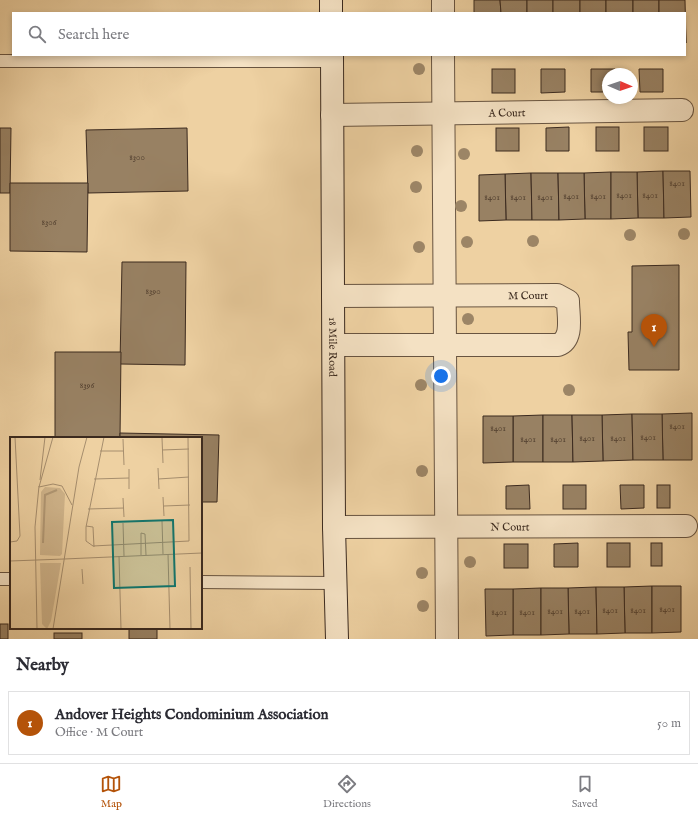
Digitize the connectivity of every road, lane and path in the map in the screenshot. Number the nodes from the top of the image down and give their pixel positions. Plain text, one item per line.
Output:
1 (331, 0) edge
2 (443, 0) edge
3 (331, 12) edge
4 (443, 12) edge
5 (443, 56) edge
6 (332, 58) edge
7 (0, 60) edge
8 (682, 110) dead end
9 (444, 113) junction
10 (332, 114) junction
11 (333, 296) junction
12 (445, 296) junction
13 (334, 345) junction
14 (445, 345) junction
15 (446, 526) junction
16 (686, 526) dead end
17 (334, 527) junction
18 (202, 582) edge
19 (336, 583) junction
20 (337, 639) edge
21 (447, 639) edge

1 - 3 street
2 - 4 street
5 - 9 street
6 - 7 lane
6 - 10 street, 18 Mile Road
8 - 9 street, A Court
9 - 10 street, A Court
9 - 12 street
10 - 11 street, 18 Mile Road
11 - 12 street, M Court
11 - 13 street, 18 Mile Road
12 - 14 street
12 - 14 street, M Court
13 - 14 street, M Court
13 - 17 street, 18 Mile Road
14 - 15 street
15 - 16 street, N Court
15 - 17 street, N Court
15 - 21 street
17 - 19 street, 18 Mile Road
18 - 19 lane
19 - 20 street, 18 Mile Road

